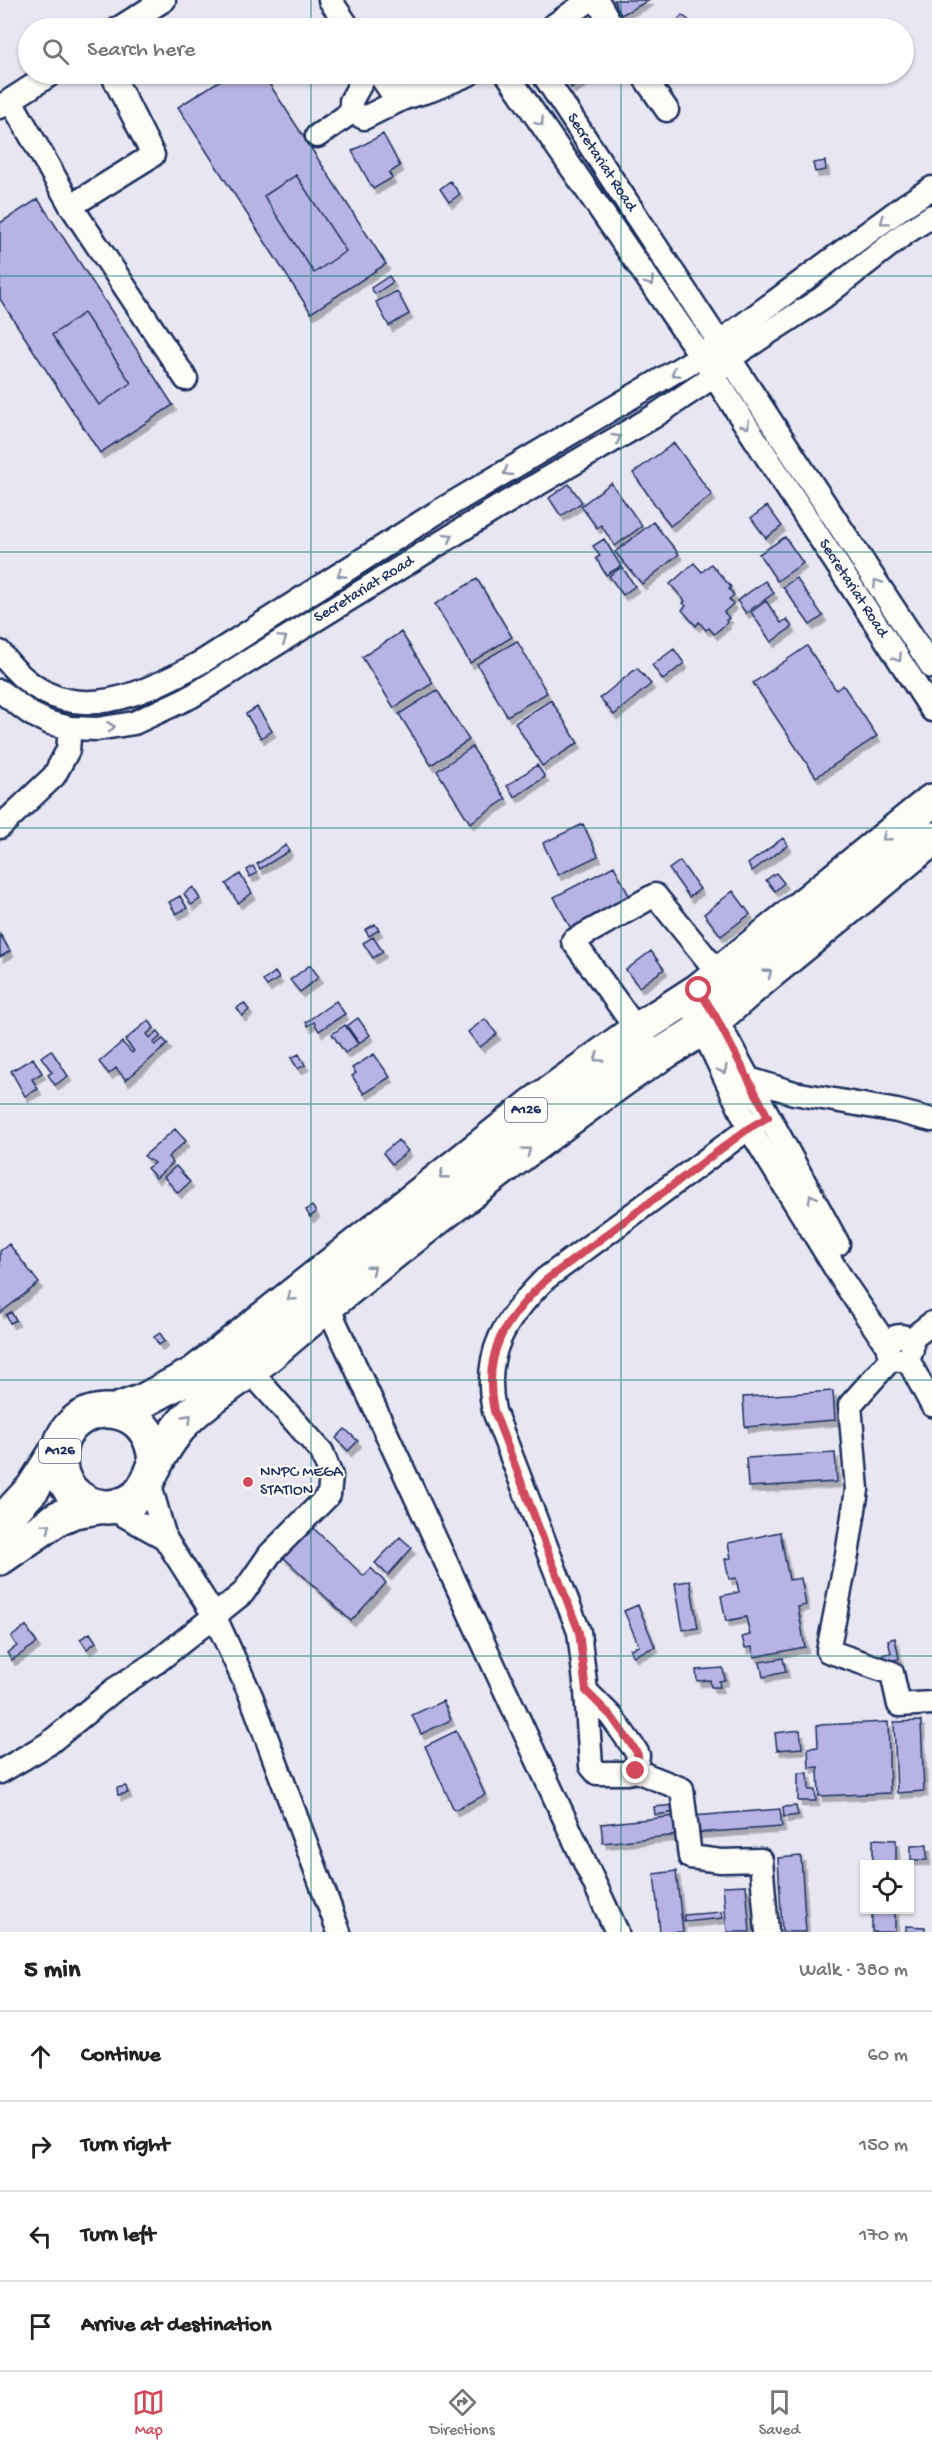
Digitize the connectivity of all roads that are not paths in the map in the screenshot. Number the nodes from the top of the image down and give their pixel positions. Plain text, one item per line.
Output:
1 (164, 0) edge
2 (330, 0) edge
3 (590, 0) edge
4 (597, 0) edge
5 (134, 18) edge
6 (343, 18) edge
7 (564, 18) edge
8 (607, 18) edge
9 (36, 84) edge
10 (117, 84) edge
11 (360, 84) edge
12 (386, 84) edge
13 (445, 84) edge
14 (515, 84) edge
15 (549, 84) edge
16 (649, 84) edge
17 (404, 98) junction
18 (5, 104) edge
19 (667, 110) dead end
20 (352, 112) junction
21 (317, 136) dead end
22 (932, 188) edge
23 (71, 206) junction
24 (932, 216) edge
25 (717, 353) junction
26 (714, 375) junction
27 (186, 379) dead end
28 (0, 652) edge
29 (932, 667) edge
30 (0, 691) edge
31 (932, 710) edge
32 (70, 728) junction
33 (931, 798) edge
34 (0, 827) edge
35 (932, 839) edge
36 (710, 1001) junction
37 (637, 1030) junction
38 (657, 1058) junction
39 (749, 1079) junction
40 (932, 1120) edge
41 (758, 1122) junction
42 (327, 1305) junction
43 (932, 1323) edge
44 (899, 1348) junction
45 (250, 1371) junction
46 (932, 1405) edge
47 (115, 1411) junction
48 (61, 1444) junction
49 (152, 1474) junction
50 (104, 1507) junction
51 (0, 1524) edge
52 (165, 1538) junction
53 (0, 1558) edge
54 (214, 1615) junction
55 (586, 1691) junction
56 (932, 1703) edge
57 (636, 1771) junction
58 (0, 1772) edge
59 (339, 1932) edge
60 (617, 1932) edge
61 (767, 1932) edge

1 - 5 street
2 - 6 street
3 - 7 street
4 - 8 street
9 - 18 street
10 - 23 street
11 - 20 street
12 - 17 street
13 - 17 street
14 -> 25 street, Secretariat Road
15 - 25 street, Secretariat Road
16 - 19 street
17 - 20 street
18 - 23 street
20 - 21 street
22 -> 25 street, Secretariat Road
23 - 27 street
24 - 25 street, Secretariat Road
25 - 26 street, Secretariat Road
25 -> 28 street, Secretariat Road
29 -> 25 street, Secretariat Road
26 -> 31 street, Secretariat Road
32 -> 26 street, Secretariat Road
30 - 32 street, Secretariat Road
32 - 34 street
33 -> 36 highway, A126
36 -> 35 highway, A126
36 - 37 highway, A126
36 - 37 street
36 - 38 highway, A126
36 - 39 street
36 -> 41 street
37 - 38 street
37 -> 47 highway, A126
42 -> 38 highway, A126
39 - 40 street
39 - 41 street
41 - 44 street
41 - 55 street
42 - 45 highway, A126
42 - 60 street
43 - 44 street
44 - 46 street
44 - 56 street
49 -> 45 highway, A126
45 - 54 street
47 - 48 highway, A126
47 - 49 highway
48 - 50 highway, A126
48 - 51 highway, A126
49 - 50 highway, A126
49 - 52 street
50 - 52 street
53 -> 50 highway, A126
52 - 54 street
54 - 58 street
54 - 59 street
55 - 57 street
55 - 57 street
57 - 61 street

